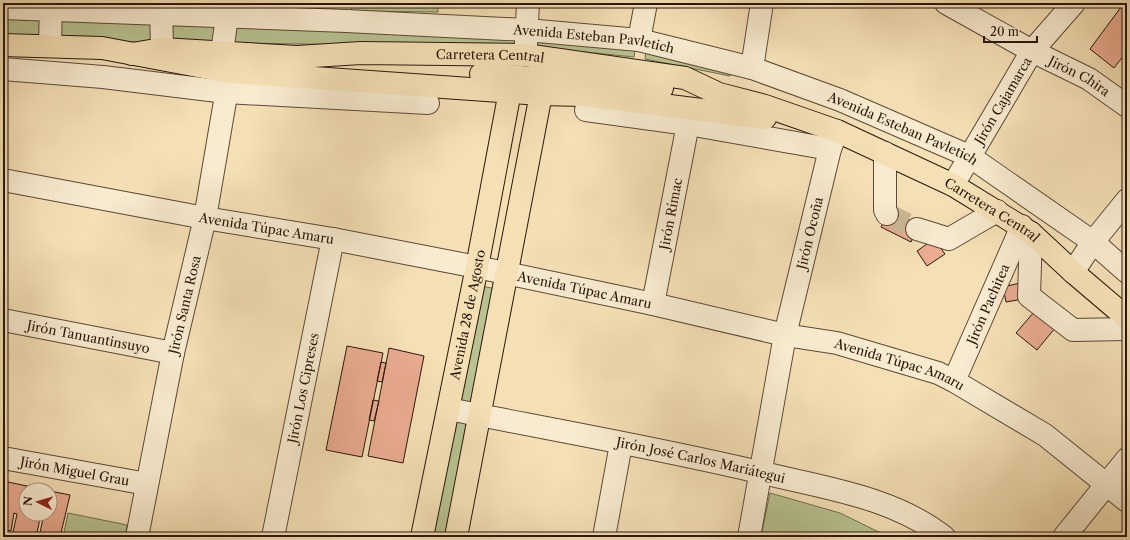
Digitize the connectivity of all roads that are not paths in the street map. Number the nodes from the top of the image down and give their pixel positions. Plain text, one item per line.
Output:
1 (528, 3) edge
2 (646, 3) edge
3 (762, 3) edge
4 (946, 3) edge
5 (1074, 3) edge
6 (51, 6) edge
7 (3, 8) edge
8 (161, 8) edge
9 (228, 10) edge
10 (348, 12) edge
11 (527, 30) junction
12 (639, 40) junction
13 (3, 45) edge
14 (50, 45) junction
15 (162, 49) junction
16 (1032, 51) junction
17 (222, 52) junction
18 (132, 54) junction
19 (752, 68) junction
20 (3, 69) edge
21 (519, 74) junction
22 (228, 82) junction
23 (541, 94) junction
24 (428, 103) dead end
25 (1127, 106) edge
26 (586, 110) dead end
27 (688, 124) junction
28 (834, 140) junction
29 (885, 153) junction
30 (969, 156) junction
31 (3, 180) edge
32 (953, 185) junction
33 (1127, 200) edge
34 (996, 211) junction
35 (887, 214) dead end
36 (205, 218) junction
37 (917, 229) tunnel mouth
38 (1026, 230) junction
39 (333, 238) junction
40 (1093, 242) junction
41 (477, 267) junction
42 (1073, 272) junction
43 (1127, 272) edge
44 (508, 273) junction
45 (653, 304) junction
46 (1127, 318) edge
47 (3, 320) edge
48 (1127, 329) edge
49 (785, 335) junction
50 (173, 353) junction
51 (954, 381) junction
52 (449, 409) junction
53 (480, 416) junction
54 (621, 444) junction
55 (3, 458) edge
56 (1127, 459) edge
57 (762, 473) junction
58 (147, 484) junction
59 (1105, 484) junction
60 (1127, 501) edge
61 (137, 537) edge
62 (273, 537) edge
63 (422, 537) edge
64 (456, 537) edge
65 (604, 537) edge
66 (749, 537) edge
67 (944, 537) edge
68 (1064, 537) edge

1 - 11 street
2 - 12 street
3 - 19 street
4 - 16 street, Jirón Chira
5 - 16 street, Jirón Cajamarca
6 - 7 street, Avenida Esteban Pavletich
6 - 8 street, Avenida Esteban Pavletich
6 - 14 street
8 - 9 street, Avenida Esteban Pavletich
8 - 15 street
9 - 10 street, Avenida Esteban Pavletich
9 - 17 street
10 - 11 street, Avenida Esteban Pavletich
11 - 12 street, Avenida Esteban Pavletich
11 - 21 street
12 - 19 street, Avenida Esteban Pavletich
13 - 14 main road, Carretera Central
14 - 18 main road, Carretera Central
15 - 17 main road, Carretera Central
15 - 18 main road, Carretera Central
16 - 25 street, Jirón Chira
16 - 30 street, Jirón Cajamarca
17 - 21 main road, Carretera Central
18 - 22 main road, Carretera Central
19 - 30 street, Avenida Esteban Pavletich
20 - 22 street
21 - 22 main road, Carretera Central
21 - 23 main road, Carretera Central
21 - 28 main road, Carretera Central
21 - 41 main road, Avenida 28 de Agosto
22 - 24 street
22 - 36 street, Jirón Santa Rosa
23 - 28 main road, Carretera Central
23 - 44 main road
26 - 27 street
27 - 28 street
27 - 45 street, Jirón Rímac
28 - 29 main road, Carretera Central
28 - 49 street, Jirón Ocoña
29 - 32 main road, Carretera Central
29 - 35 street
30 - 32 street, Jirón Cajamarca
30 - 40 street, Avenida Esteban Pavletich
31 - 36 street, Avenida Túpac Amaru
32 - 34 main road, Carretera Central
33 - 40 street
34 - 37 street
34 - 38 main road, Carretera Central
36 - 39 street, Avenida Túpac Amaru
36 - 50 street, Jirón Santa Rosa
38 - 42 main road, Carretera Central
38 - 48 street
38 - 51 street, Jirón Pachitea
39 - 41 street, Avenida Túpac Amaru
39 - 62 street, Jirón Los Cipreses
40 - 42 street
40 - 43 street, Avenida Esteban Pavletich
41 - 44 street, Avenida Túpac Amaru
41 - 52 main road, Avenida 28 de Agosto
42 - 46 main road, Carretera Central
44 - 45 street, Avenida Túpac Amaru
44 - 53 main road
45 - 49 street, Avenida Túpac Amaru
47 - 50 street, Jirón Tanuantinsuyo
49 - 51 street, Avenida Túpac Amaru
49 - 57 street, Jirón Ocoña
50 - 58 street, Jirón Santa Rosa
51 - 59 street, Avenida Túpac Amaru
52 - 53 street, Jirón José Carlos Mariátegui
52 - 63 main road, Avenida 28 de Agosto
53 - 54 street, Jirón José Carlos Mariátegui
53 - 64 main road
54 - 57 street, Jirón José Carlos Mariátegui
54 - 65 street
55 - 58 street, Jirón Miguel Grau
56 - 59 street
57 - 66 street, Jirón Ocoña
57 - 67 street, Jirón José Carlos Mariátegui
58 - 61 street, Jirón Santa Rosa
59 - 60 street, Avenida Túpac Amaru
59 - 68 street

